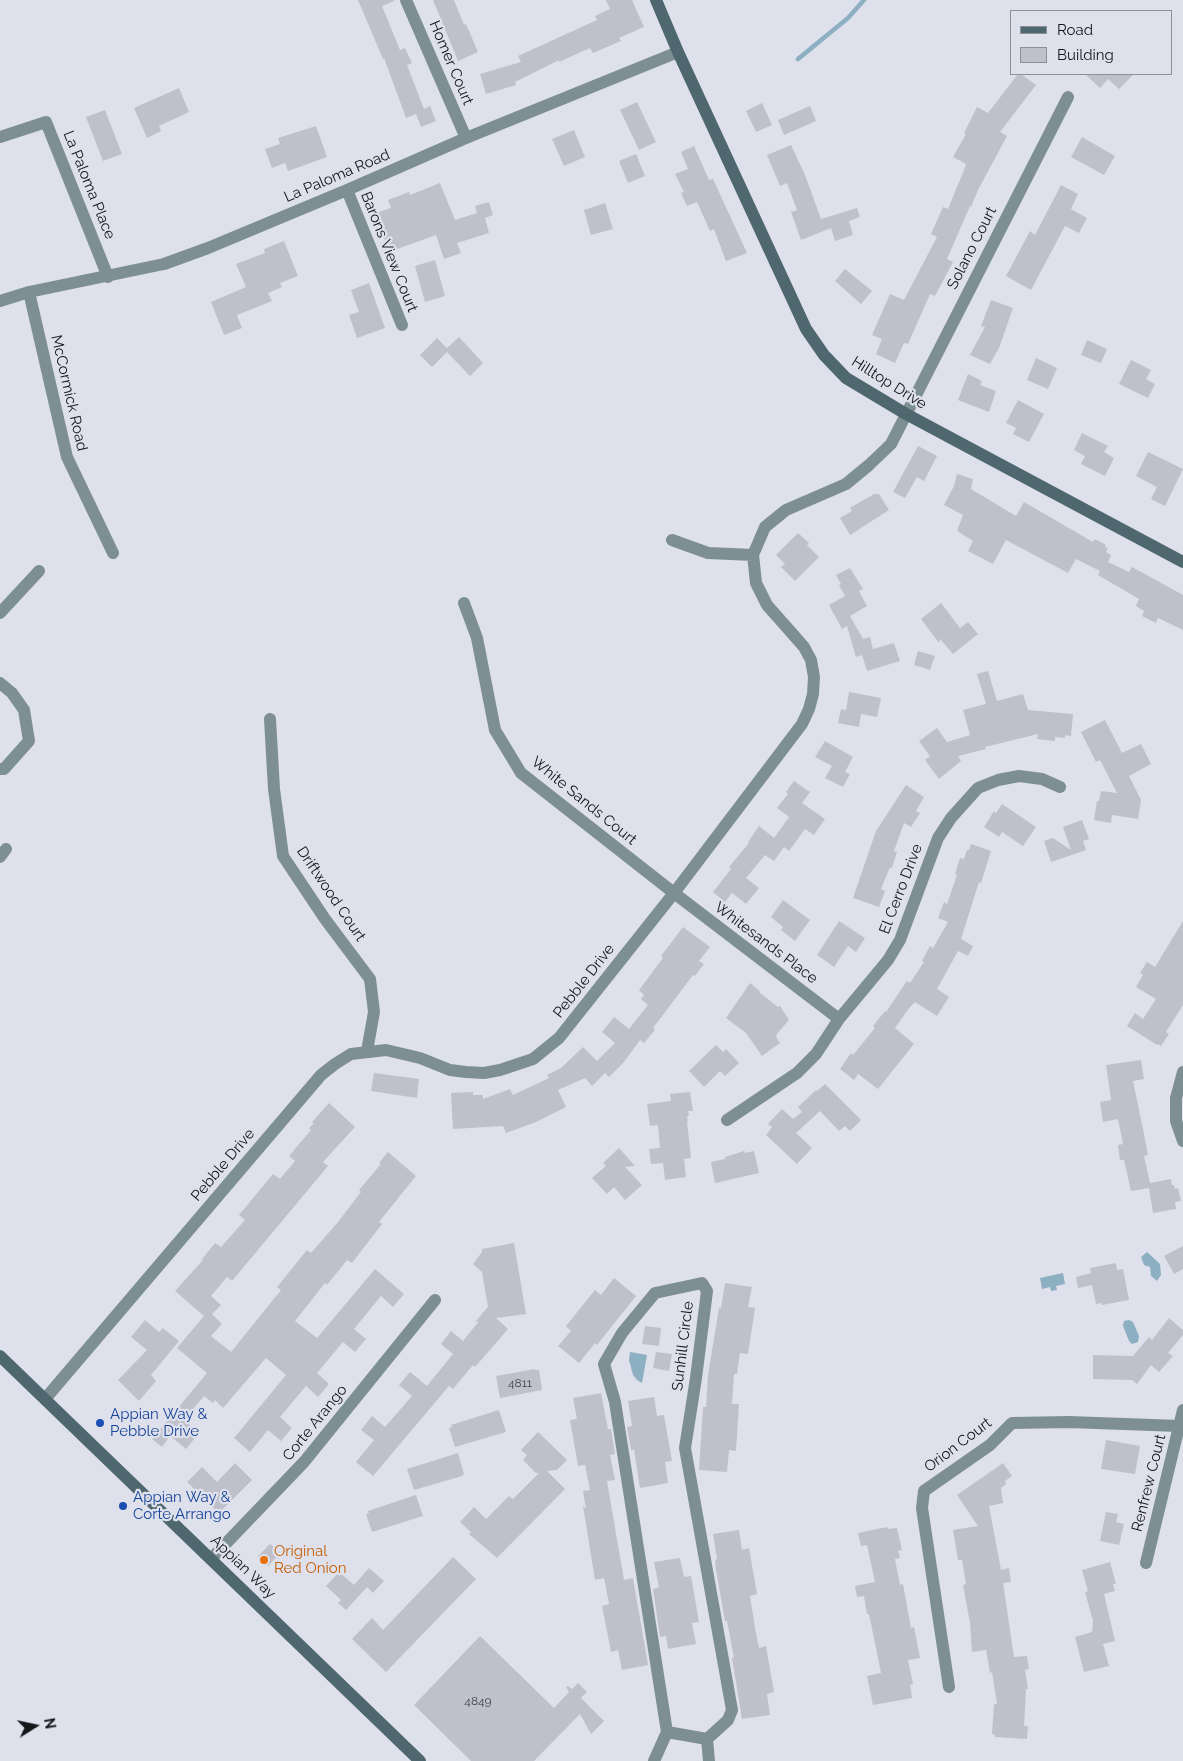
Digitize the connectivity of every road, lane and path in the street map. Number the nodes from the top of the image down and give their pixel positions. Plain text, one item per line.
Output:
1 (406, 0) edge
2 (656, 0) edge
3 (678, 52) junction
4 (1068, 97) dead end
5 (0, 137) edge
6 (466, 138) junction
7 (347, 190) junction
8 (108, 277) junction
9 (29, 292) junction
10 (0, 301) edge
11 (402, 325) dead end
12 (906, 414) junction
13 (672, 540) dead end
14 (113, 554) dead end
15 (752, 556) junction
16 (1183, 562) edge
17 (40, 571) dead end
18 (464, 603) dead end
19 (0, 613) edge
20 (0, 683) edge
21 (270, 719) dead end
22 (0, 769) edge
23 (1060, 786) dead end
24 (674, 893) junction
25 (839, 1019) junction
26 (367, 1051) junction
27 (1183, 1072) edge
28 (727, 1120) dead end
29 (1183, 1141) edge
30 (435, 1300) dead end
31 (0, 1356) edge
32 (45, 1399) junction
33 (1183, 1410) edge
34 (1179, 1426) junction
35 (211, 1559) junction
36 (1146, 1563) dead end
37 (949, 1687) dead end
38 (667, 1732) junction
39 (707, 1739) junction
40 (420, 1761) edge
41 (654, 1761) edge
42 (709, 1761) edge

1 - 6 street, Homer Court
2 - 3 street, Hilltop Drive
3 - 6 street, La Paloma Road
3 - 12 street, Hilltop Drive
4 - 12 street, Solano Court
5 - 8 street, La Paloma Place
6 - 7 street, La Paloma Road
7 - 8 street, La Paloma Road
7 - 11 street, Barons View Court
8 - 9 street, La Paloma Road
9 - 10 street, La Paloma Road
9 - 14 street, McCormick Road
12 - 15 street
12 - 16 street, Hilltop Drive
13 - 15 street
15 - 24 street, Pebble Drive
17 - 19 street
18 - 24 street, White Sands Court
20 - 22 street
21 - 26 street, Driftwood Court
23 - 25 street, El Cerro Drive
24 - 25 street, Whitesands Place
24 - 26 street, Pebble Drive
25 - 28 street, El Cerro Drive
26 - 32 street, Pebble Drive
27 - 29 street
30 - 35 street, Corte Arango
31 - 32 street, Appian Way
32 - 35 street, Appian Way
33 - 34 street, Renfrew Court
34 - 36 street, Renfrew Court
34 - 37 street, Orion Court
35 - 40 street, Appian Way
38 - 39 street
38 - 39 street, Sunhill Circle
38 - 41 street
39 - 42 street

